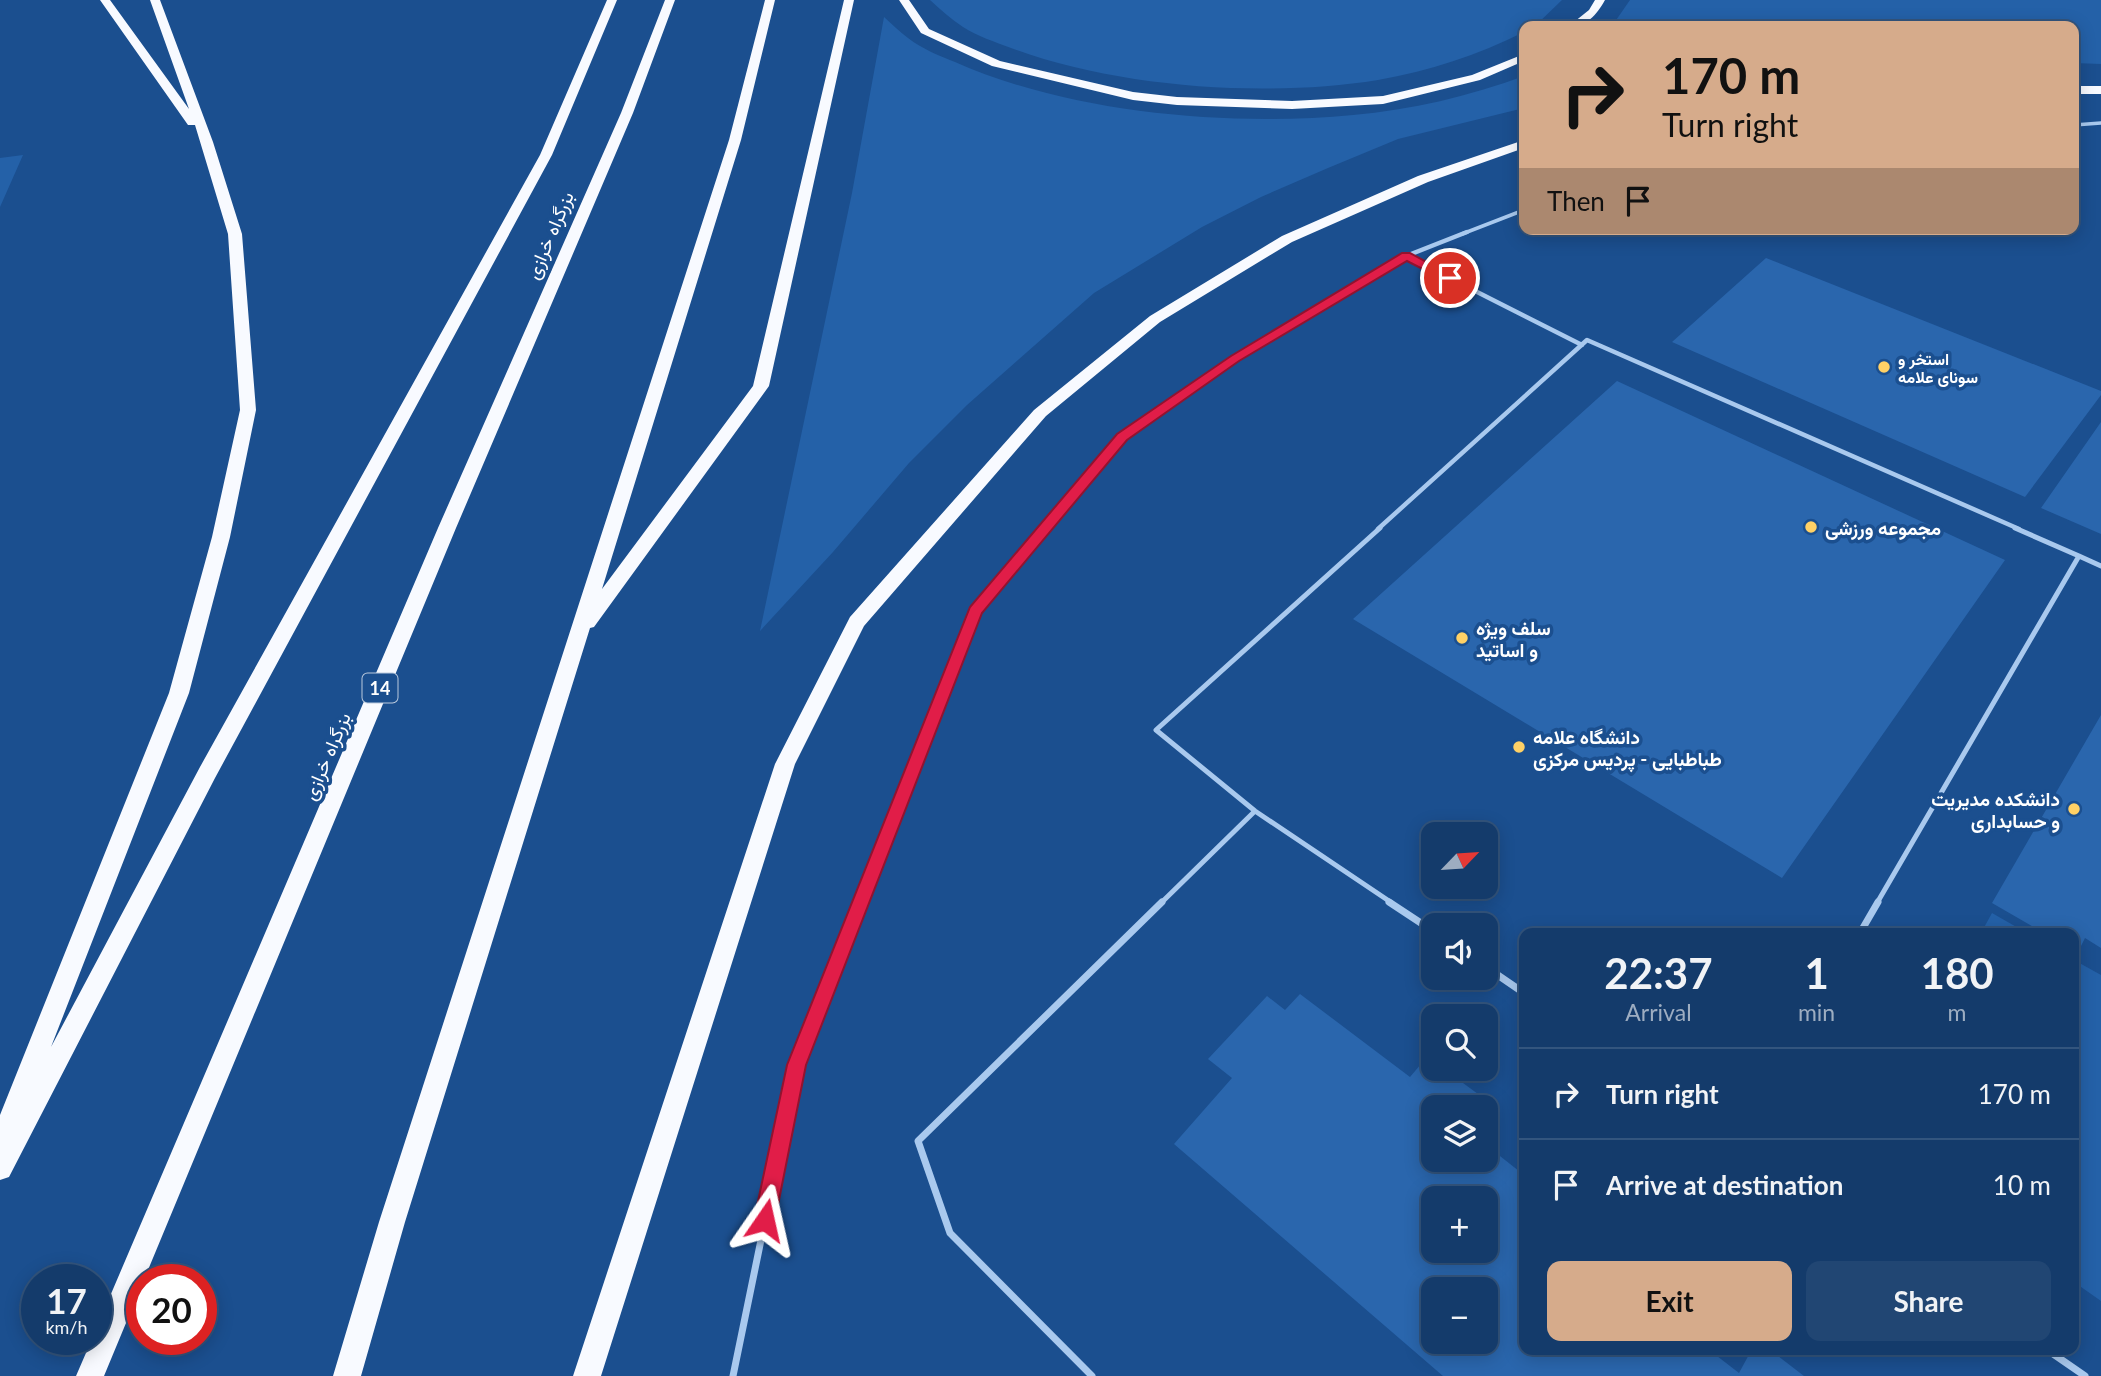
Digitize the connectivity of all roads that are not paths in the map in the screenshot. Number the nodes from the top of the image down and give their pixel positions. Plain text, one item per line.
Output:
1 (105, 0) edge
2 (156, 0) edge
3 (612, 0) edge
4 (670, 0) edge
5 (770, 0) edge
6 (849, 0) edge
7 (904, 0) edge
8 (1600, 0) edge
9 (1581, 21) edge
10 (1519, 59) edge
11 (2079, 90) edge
12 (2101, 90) edge
13 (2101, 123) edge
14 (2079, 125) edge
15 (207, 142) junction
16 (1519, 146) edge
17 (1519, 212) edge
18 (1406, 256) junction
19 (1582, 345) junction
20 (2079, 556) junction
21 (2101, 566) edge
22 (578, 635) junction
23 (1255, 811) junction
24 (1421, 924) edge
25 (1863, 928) edge
26 (1498, 975) edge
27 (1519, 990) edge
28 (0, 1145) edge
29 (0, 1168) edge
30 (2055, 1355) edge
31 (90, 1376) edge
32 (347, 1376) edge
33 (587, 1376) edge
34 (733, 1376) edge
35 (1092, 1376) edge
36 (2085, 1376) edge

1 - 15 highway
2 - 15 highway
3 - 29 highway
4 - 31 highway, بزرگراه خرازی / 14
5 - 22 highway
6 - 22 highway
7 - 10 highway
8 - 9 highway
11 - 12 highway
13 - 14 lane
15 - 28 highway
16 - 33 highway
17 - 18 lane
18 - 19 lane
18 - 34 lane
19 - 20 lane
19 - 23 lane
20 - 21 lane
20 - 25 lane
22 - 32 highway
23 - 24 lane
23 - 35 lane
26 - 27 lane
30 - 36 lane

